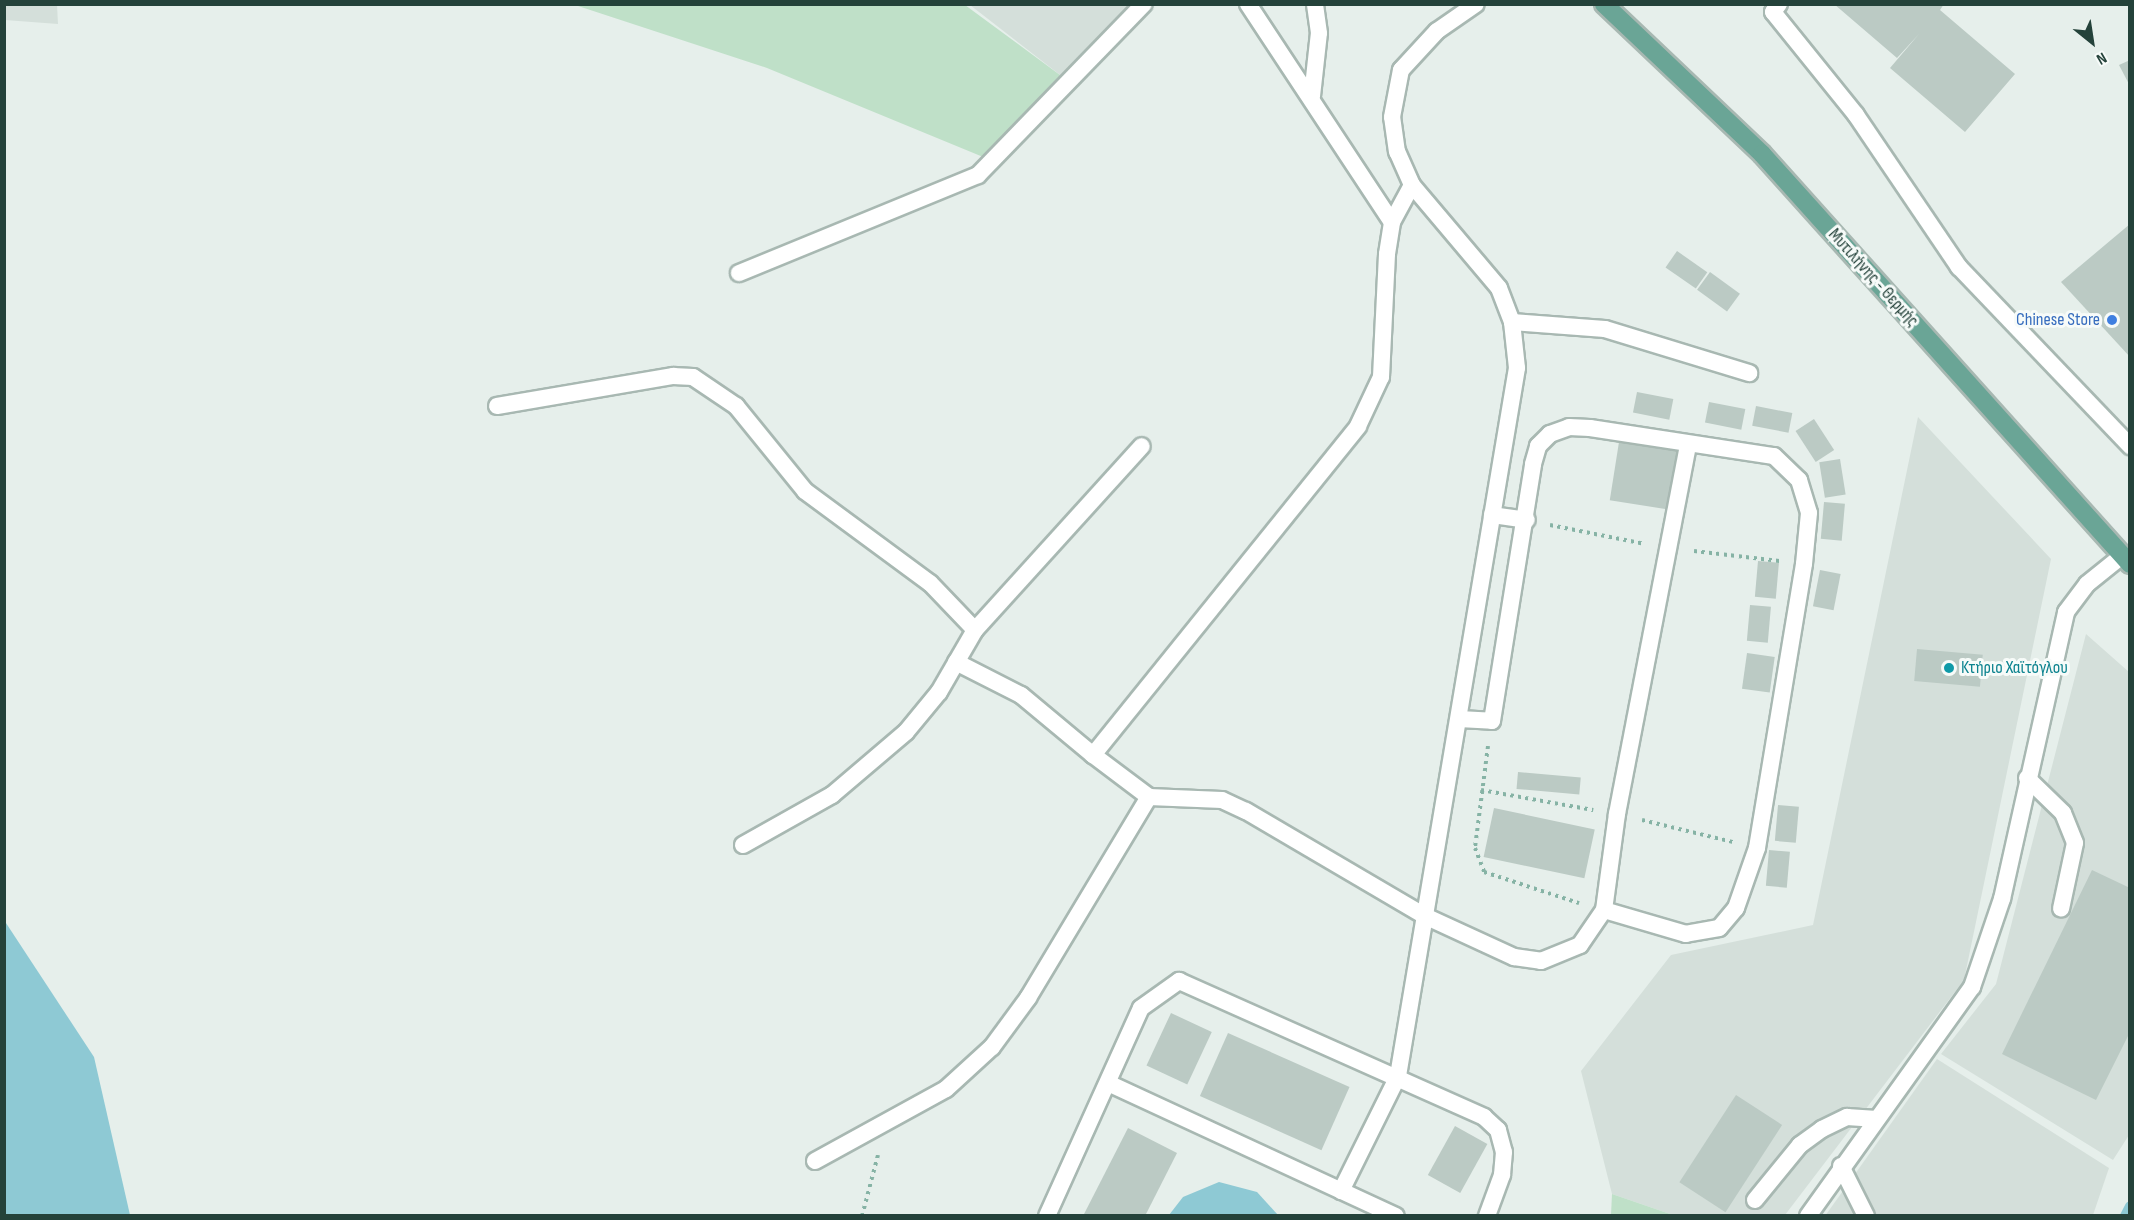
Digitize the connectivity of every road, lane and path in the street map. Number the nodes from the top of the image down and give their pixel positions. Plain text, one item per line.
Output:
1 (1144, 4) edge
2 (1248, 4) edge
3 (1315, 4) edge
4 (1476, 4) edge
5 (1604, 4) edge
6 (1772, 7) edge
7 (1312, 96) junction
8 (1412, 185) junction
9 (1392, 222) junction
10 (739, 273) dead end
11 (1512, 321) junction
12 (1749, 373) dead end
13 (497, 406) dead end
14 (1688, 445) junction
15 (1142, 446) dead end
16 (2130, 446) edge
17 (1492, 515) junction
18 (1527, 520) junction
19 (2126, 560) edge
20 (975, 630) junction
21 (956, 662) junction
22 (1459, 718) junction
23 (1492, 721) junction
24 (1093, 755) junction
25 (2027, 778) junction
26 (1149, 797) junction
27 (743, 845) dead end
28 (2061, 909) dead end
29 (1604, 910) junction
30 (1426, 917) junction
31 (1398, 1076) junction
32 (1108, 1083) junction
33 (1873, 1119) junction
34 (888, 1120) junction
35 (815, 1161) dead end
36 (1841, 1166) junction
37 (1341, 1191) junction
38 (1755, 1200) dead end
39 (862, 1215) edge
40 (1047, 1215) edge
41 (1396, 1215) edge
42 (1487, 1215) edge
43 (1808, 1215) edge
44 (1866, 1215) edge

1 - 10 lane
2 - 7 lane
3 - 7 lane
4 - 8 lane
5 - 19 main road, Μυτιλήνης - Θερμής
6 - 16 lane
7 - 9 lane
8 - 9 lane
8 - 11 lane
9 - 24 lane
11 - 12 lane
11 - 17 lane
13 - 20 lane
14 - 18 lane
14 - 29 lane
14 - 29 lane
15 - 20 lane
17 - 18 lane
17 - 22 lane
18 - 23 lane
19 - 25 lane
20 - 21 lane
21 - 24 lane
21 - 27 lane
22 - 23 lane
22 - 30 lane
23 - 29 path
24 - 26 lane
25 - 28 lane
25 - 33 lane
26 - 30 lane
26 - 34 lane
29 - 30 lane
30 - 31 lane
31 - 32 lane
31 - 37 lane
31 - 42 lane
32 - 37 lane
32 - 40 lane
33 - 36 lane
33 - 38 lane
34 - 35 lane
34 - 39 path
36 - 43 lane
36 - 44 lane
37 - 41 lane

